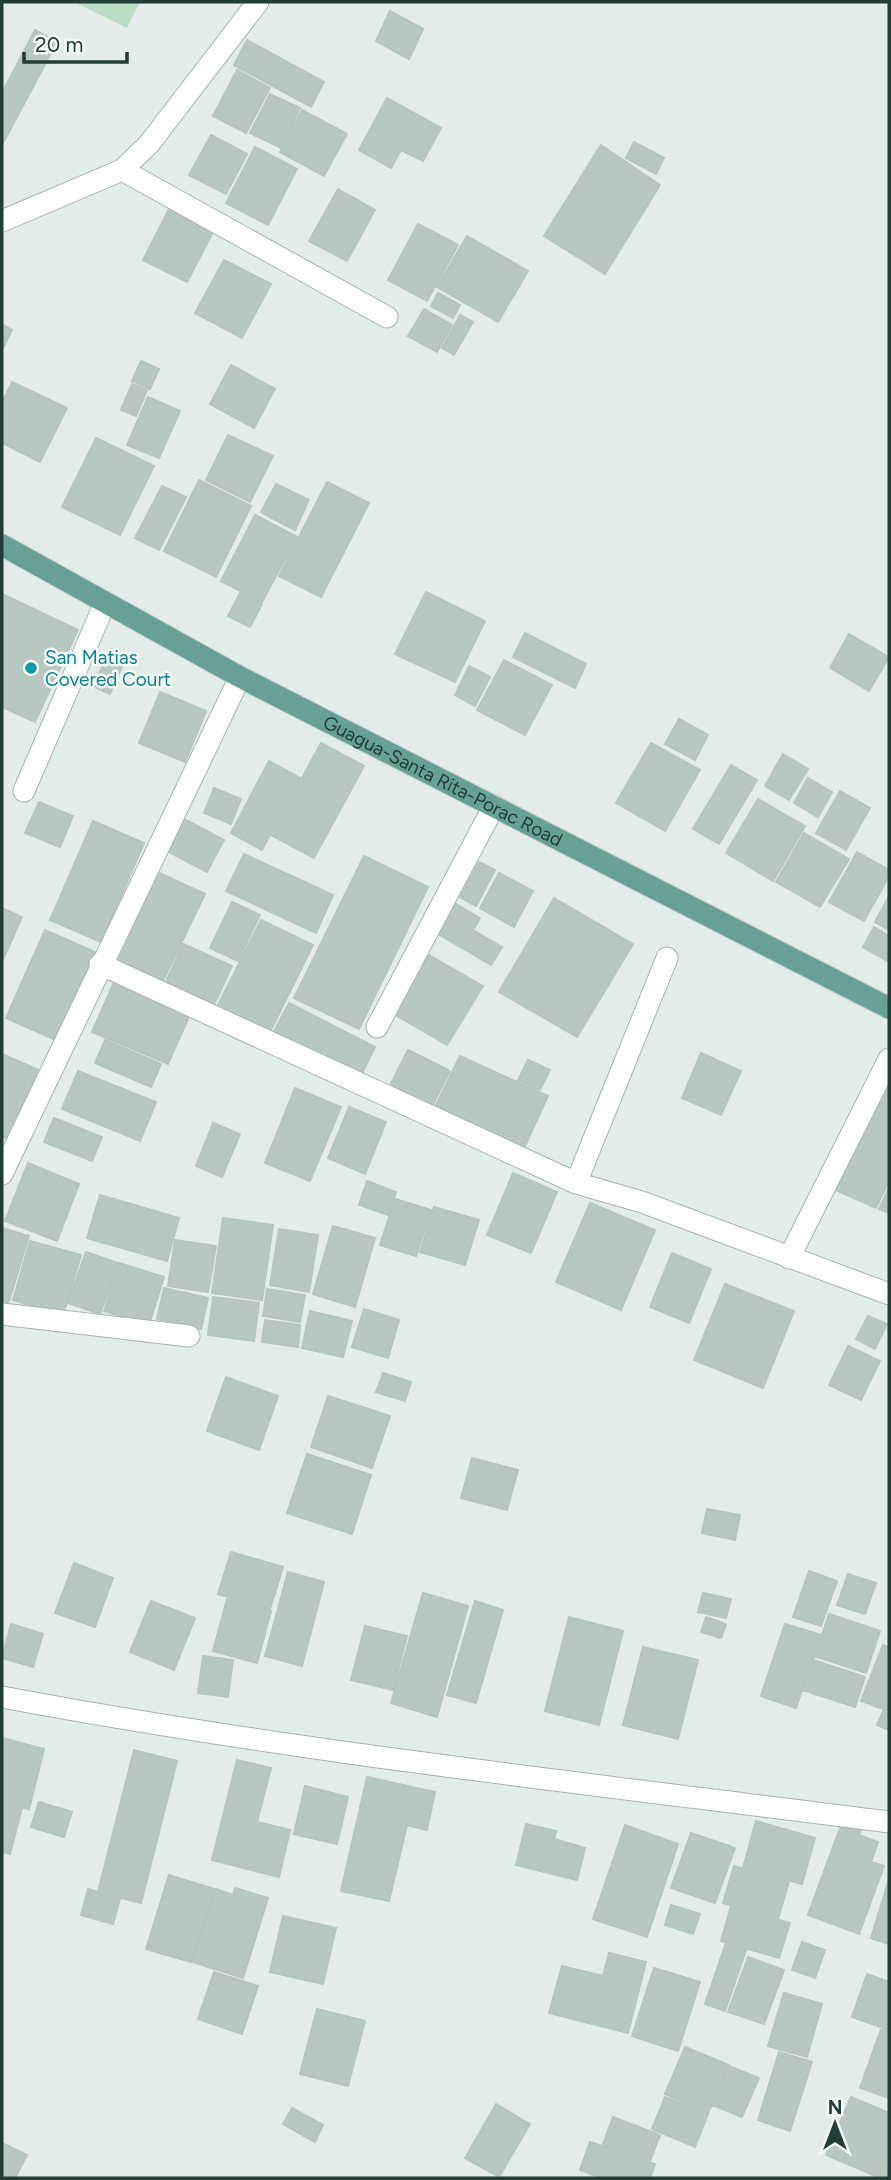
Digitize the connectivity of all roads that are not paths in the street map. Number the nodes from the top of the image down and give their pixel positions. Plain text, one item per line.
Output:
1 (258, 2) edge
2 (122, 170) junction
3 (2, 221) edge
4 (387, 317) dead end
5 (2, 545) edge
6 (105, 603) junction
7 (240, 677) junction
8 (24, 791) dead end
9 (494, 806) junction
10 (667, 958) dead end
11 (100, 964) junction
12 (889, 1008) edge
13 (377, 1027) dead end
14 (889, 1059) edge
15 (2, 1174) edge
16 (576, 1183) junction
17 (789, 1258) junction
18 (889, 1294) edge
19 (2, 1314) edge
20 (189, 1336) dead end
21 (2, 1696) edge
22 (889, 1822) edge

1 - 2 street
2 - 3 street
2 - 4 street
5 - 6 main road, Guagua-Santa Rita-Porac Road
6 - 7 main road, Guagua-Santa Rita-Porac Road
6 - 8 street
7 - 9 main road, Guagua-Santa Rita-Porac Road
7 - 11 street
9 - 12 main road, Guagua-Santa Rita-Porac Road
9 - 13 street
10 - 16 street
11 - 15 street
11 - 16 street
14 - 17 street
16 - 17 street
17 - 18 street
19 - 20 street
21 - 22 street

